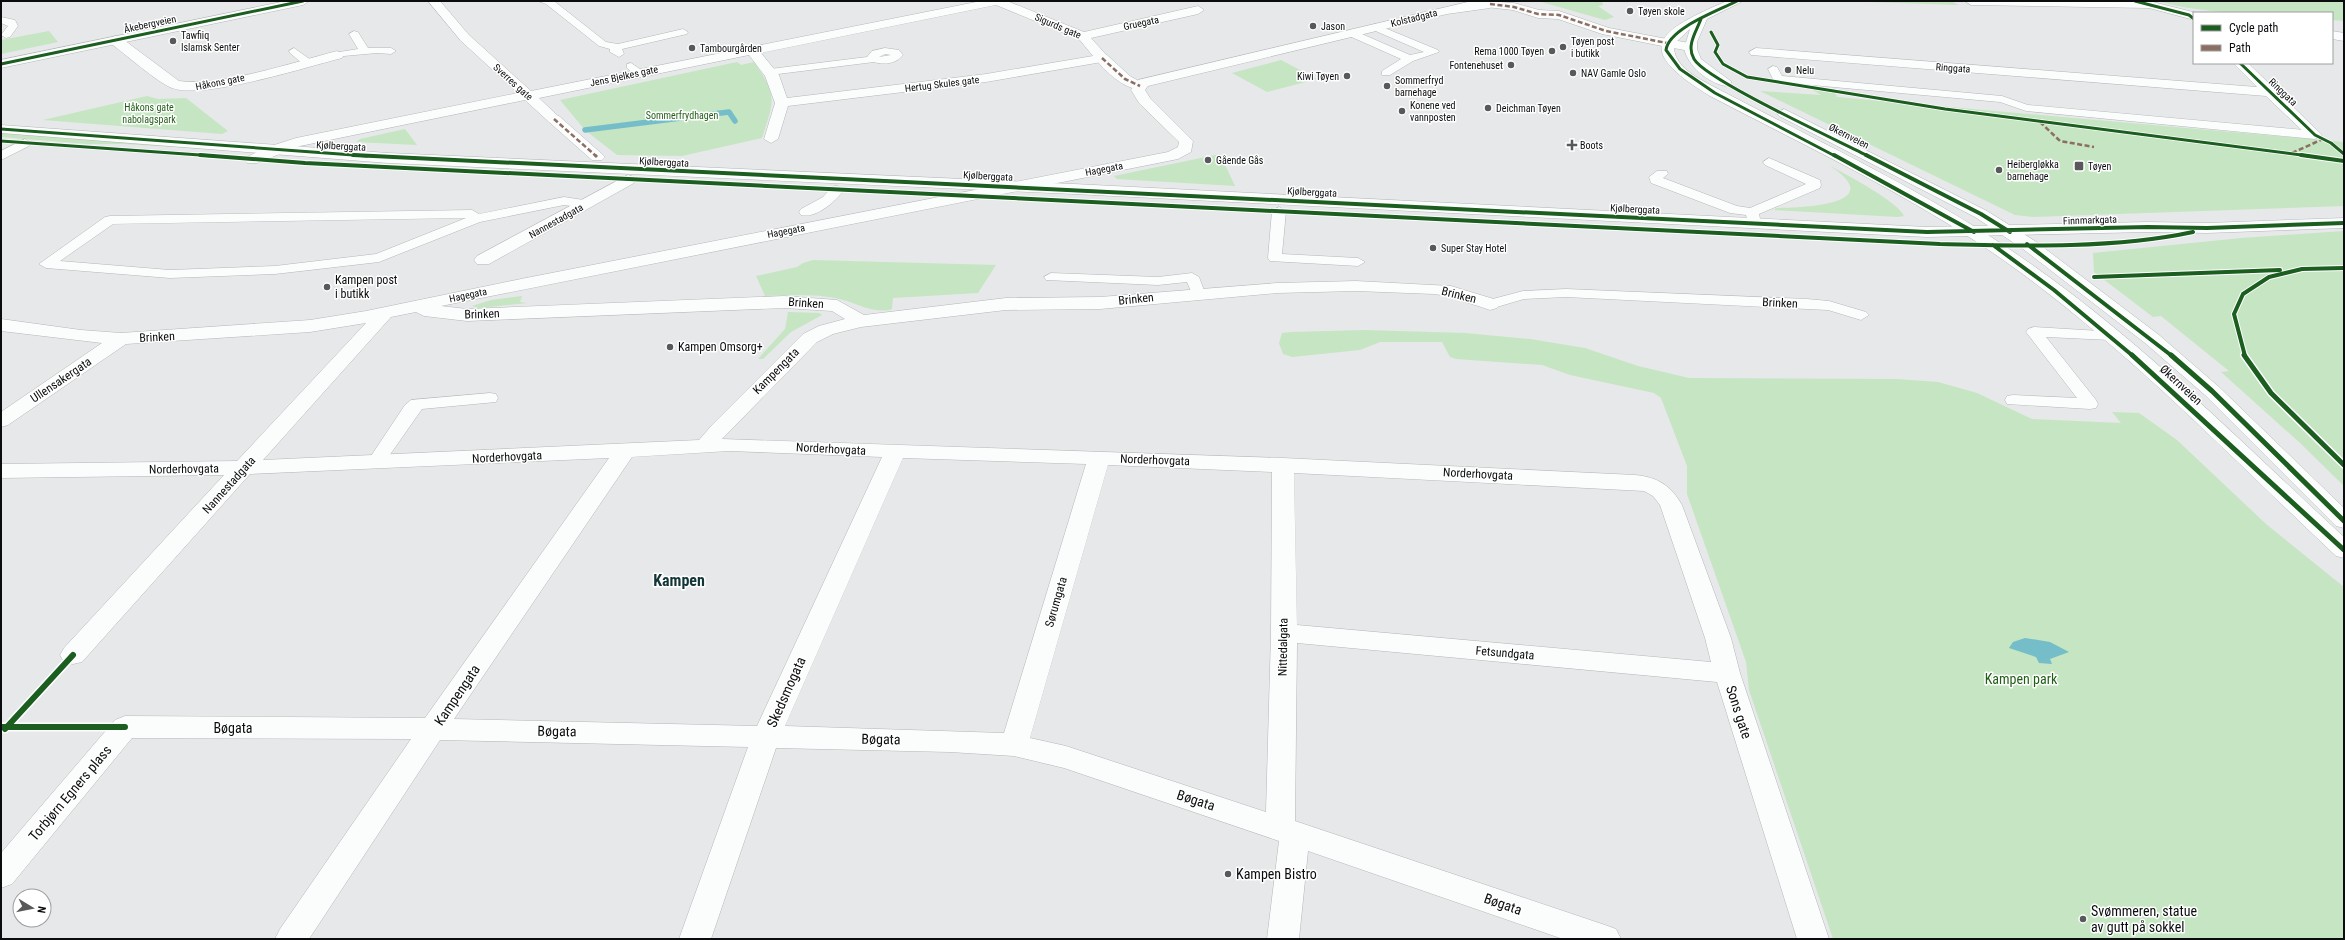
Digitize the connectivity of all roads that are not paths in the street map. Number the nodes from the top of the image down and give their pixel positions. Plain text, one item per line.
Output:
1 (303, 1) edge
2 (434, 1) edge
3 (543, 1) edge
4 (997, 1) edge
5 (1736, 1) edge
6 (1971, 1) edge
7 (2134, 1) edge
8 (2148, 5) junction
9 (1198, 10) dead end
10 (2192, 17) edge
11 (1701, 19) junction
12 (1, 20) edge
13 (2333, 24) edge
14 (2344, 24) edge
15 (1375, 27) junction
16 (683, 32) dead end
17 (1351, 33) junction
18 (354, 34) dead end
19 (6, 35) dead end
20 (2333, 35) edge
21 (1083, 36) junction
22 (2344, 36) edge
23 (116, 40) junction
24 (1667, 43) junction
25 (1690, 47) junction
26 (752, 50) junction
27 (294, 51) dead end
28 (365, 51) junction
29 (391, 51) dead end
30 (1756, 52) dead end
31 (338, 55) joint
32 (1102, 58) junction
33 (874, 59) dead end
34 (1410, 59) junction
35 (307, 62) junction
36 (1, 64) edge
37 (2241, 64) edge
38 (1773, 69) dead end
39 (770, 72) junction
40 (1392, 72) dead end
41 (1140, 86) junction
42 (2270, 92) junction
43 (528, 96) junction
44 (782, 103) junction
45 (1, 129) edge
46 (2315, 135) joint
47 (771, 139) dead end
48 (1, 141) edge
49 (25, 143) junction
50 (270, 151) junction
51 (1, 156) edge
52 (597, 157) dead end
53 (252, 160) junction
54 (1769, 162) dead end
55 (1662, 174) dead end
56 (628, 180) junction
57 (1015, 187) junction
58 (837, 190) junction
59 (966, 196) junction
60 (585, 204) junction
61 (1279, 211) junction
62 (806, 212) dead end
63 (1753, 218) junction
64 (476, 219) junction
65 (2344, 223) edge
66 (2207, 228) junction
67 (1974, 232) junction
68 (2010, 232) junction
69 (2029, 245) junction
70 (1994, 246) junction
71 (483, 260) dead end
72 (1358, 262) dead end
73 (1051, 277) dead end
74 (1198, 293) junction
75 (1490, 304) joint
76 (412, 308) junction
77 (384, 314) junction
78 (1861, 315) dead end
79 (861, 321) junction
80 (1, 325) edge
81 (2111, 335) junction
82 (121, 339) junction
83 (490, 398) dead end
84 (2013, 400) dead end
85 (1, 421) edge
86 (706, 445) junction
87 (625, 452) junction
88 (894, 452) junction
89 (1099, 458) junction
90 (376, 462) junction
91 (1283, 465) junction
92 (244, 468) junction
93 (1, 471) edge
94 (1659, 489) joint
95 (2344, 521) edge
96 (2344, 550) edge
97 (1284, 633) junction
98 (73, 655) dead end
99 (1727, 673) junction
100 (125, 727) joint
101 (434, 729) junction
102 (766, 737) junction
103 (1014, 745) junction
104 (1287, 830) junction
105 (1, 875) edge
106 (291, 939) edge
107 (695, 939) edge
108 (1283, 939) edge
109 (1605, 939) edge
110 (1813, 939) edge

1 - 23 street, Åkebergveien
2 - 43 street, Sverres gate
3 - 16 lane
4 - 21 street, Sigurds gate
4 - 26 street, Jens Bjelkes gate
5 - 11 street
6 - 8 street
7 - 8 street
8 - 10 street
9 - 21 street, Gruegata
11 - 24 street
11 - 25 street
12 - 19 lane
13 - 14 street
15 - 17 street, Kolstadgata
15 - 24 street, Kolstadgata
15 - 34 lane
17 - 34 lane
17 - 41 street, Kolstadgata
18 - 28 lane
20 - 22 street
21 - 32 street, Sigurds gate
23 - 35 street, Håkons gate
23 - 36 street, Åkebergveien
24 - 25 street, Kolstadgata
24 - 67 street, Økernveien
25 - 68 street, Økernveien
26 - 39 street
26 - 43 street, Jens Bjelkes gate
27 - 35 lane
28 - 29 lane
28 - 31 lane
30 - 42 street, Ringgata
31 - 35 street, Håkons gate
32 - 41 street, Sigurds gate
32 - 44 street, Hertug Skules gate
33 - 39 lane
34 - 40 lane
37 - 42 street, Ringgata
38 - 46 lane
39 - 44 street
41 - 57 street, Hagegata
42 - 46 street, Ringgata
43 - 50 street, Jens Bjelkes gate
43 - 52 street, Sverres gate
44 - 47 street
45 - 50 street, Kjølberggata
48 - 49 street, Kjølberggata
49 - 51 lane
49 - 53 street, Kjølberggata
50 - 53 street, Jens Bjelkes gate
50 - 57 street, Kjølberggata
53 - 56 street, Kjølberggata
54 - 63 lane
55 - 63 lane
56 - 58 street, Kjølberggata
56 - 60 street, Nannestadgata
57 - 59 street, Hagegata
57 - 63 street, Kjølberggata
58 - 59 street, Kjølberggata
58 - 62 lane
59 - 61 street, Kjølberggata
59 - 76 street, Hagegata
60 - 64 lane
60 - 71 street, Nannestadgata
61 - 70 street, Kjølberggata
61 - 72 lane
63 - 67 street, Kjølberggata
64 - 64 lane
65 - 66 street, Finnmarkgata
66 - 68 street, Finnmarkgata
66 - 69 street, Finnmarkgata
67 - 68 street, Finnmarkgata
67 - 70 street, Økernveien
68 - 69 street, Økernveien
69 - 70 street, Finnmarkgata
69 - 95 street, Økernveien
70 - 81 street, Økernveien
73 - 74 lane
74 - 75 street, Brinken
74 - 79 street, Brinken
75 - 78 lane, Brinken
76 - 77 street, Hagegata
76 - 79 street, Brinken
77 - 82 street, Brinken
77 - 92 street, Nannestadgata
79 - 86 street, Kampengata
80 - 82 street, Brinken
81 - 84 lane
81 - 96 street, Økernveien
82 - 85 street, Ullensakergata
83 - 90 lane
86 - 87 street, Norderhovgata
86 - 88 street, Norderhovgata
87 - 90 street, Norderhovgata
87 - 101 street, Kampengata
88 - 89 street, Norderhovgata
88 - 102 street, Skedsmogata
89 - 91 street, Norderhovgata
89 - 103 street, Sørumgata
90 - 92 street, Norderhovgata
91 - 94 street, Norderhovgata
91 - 97 street, Nittedalgata
92 - 93 street, Norderhovgata
92 - 98 street, Nannestadgata
94 - 99 street, Sons gate
97 - 99 street, Fetsundgata
97 - 104 street, Nittedalgata
99 - 110 street, Sons gate
100 - 101 street, Bøgata
100 - 105 street, Torbjørn Egners plass
101 - 102 street, Bøgata
101 - 106 street, Kampengata
102 - 103 street, Bøgata
102 - 107 street, Skedsmogata
103 - 104 street, Bøgata
104 - 108 street, Nittedalgata
104 - 109 street, Bøgata

